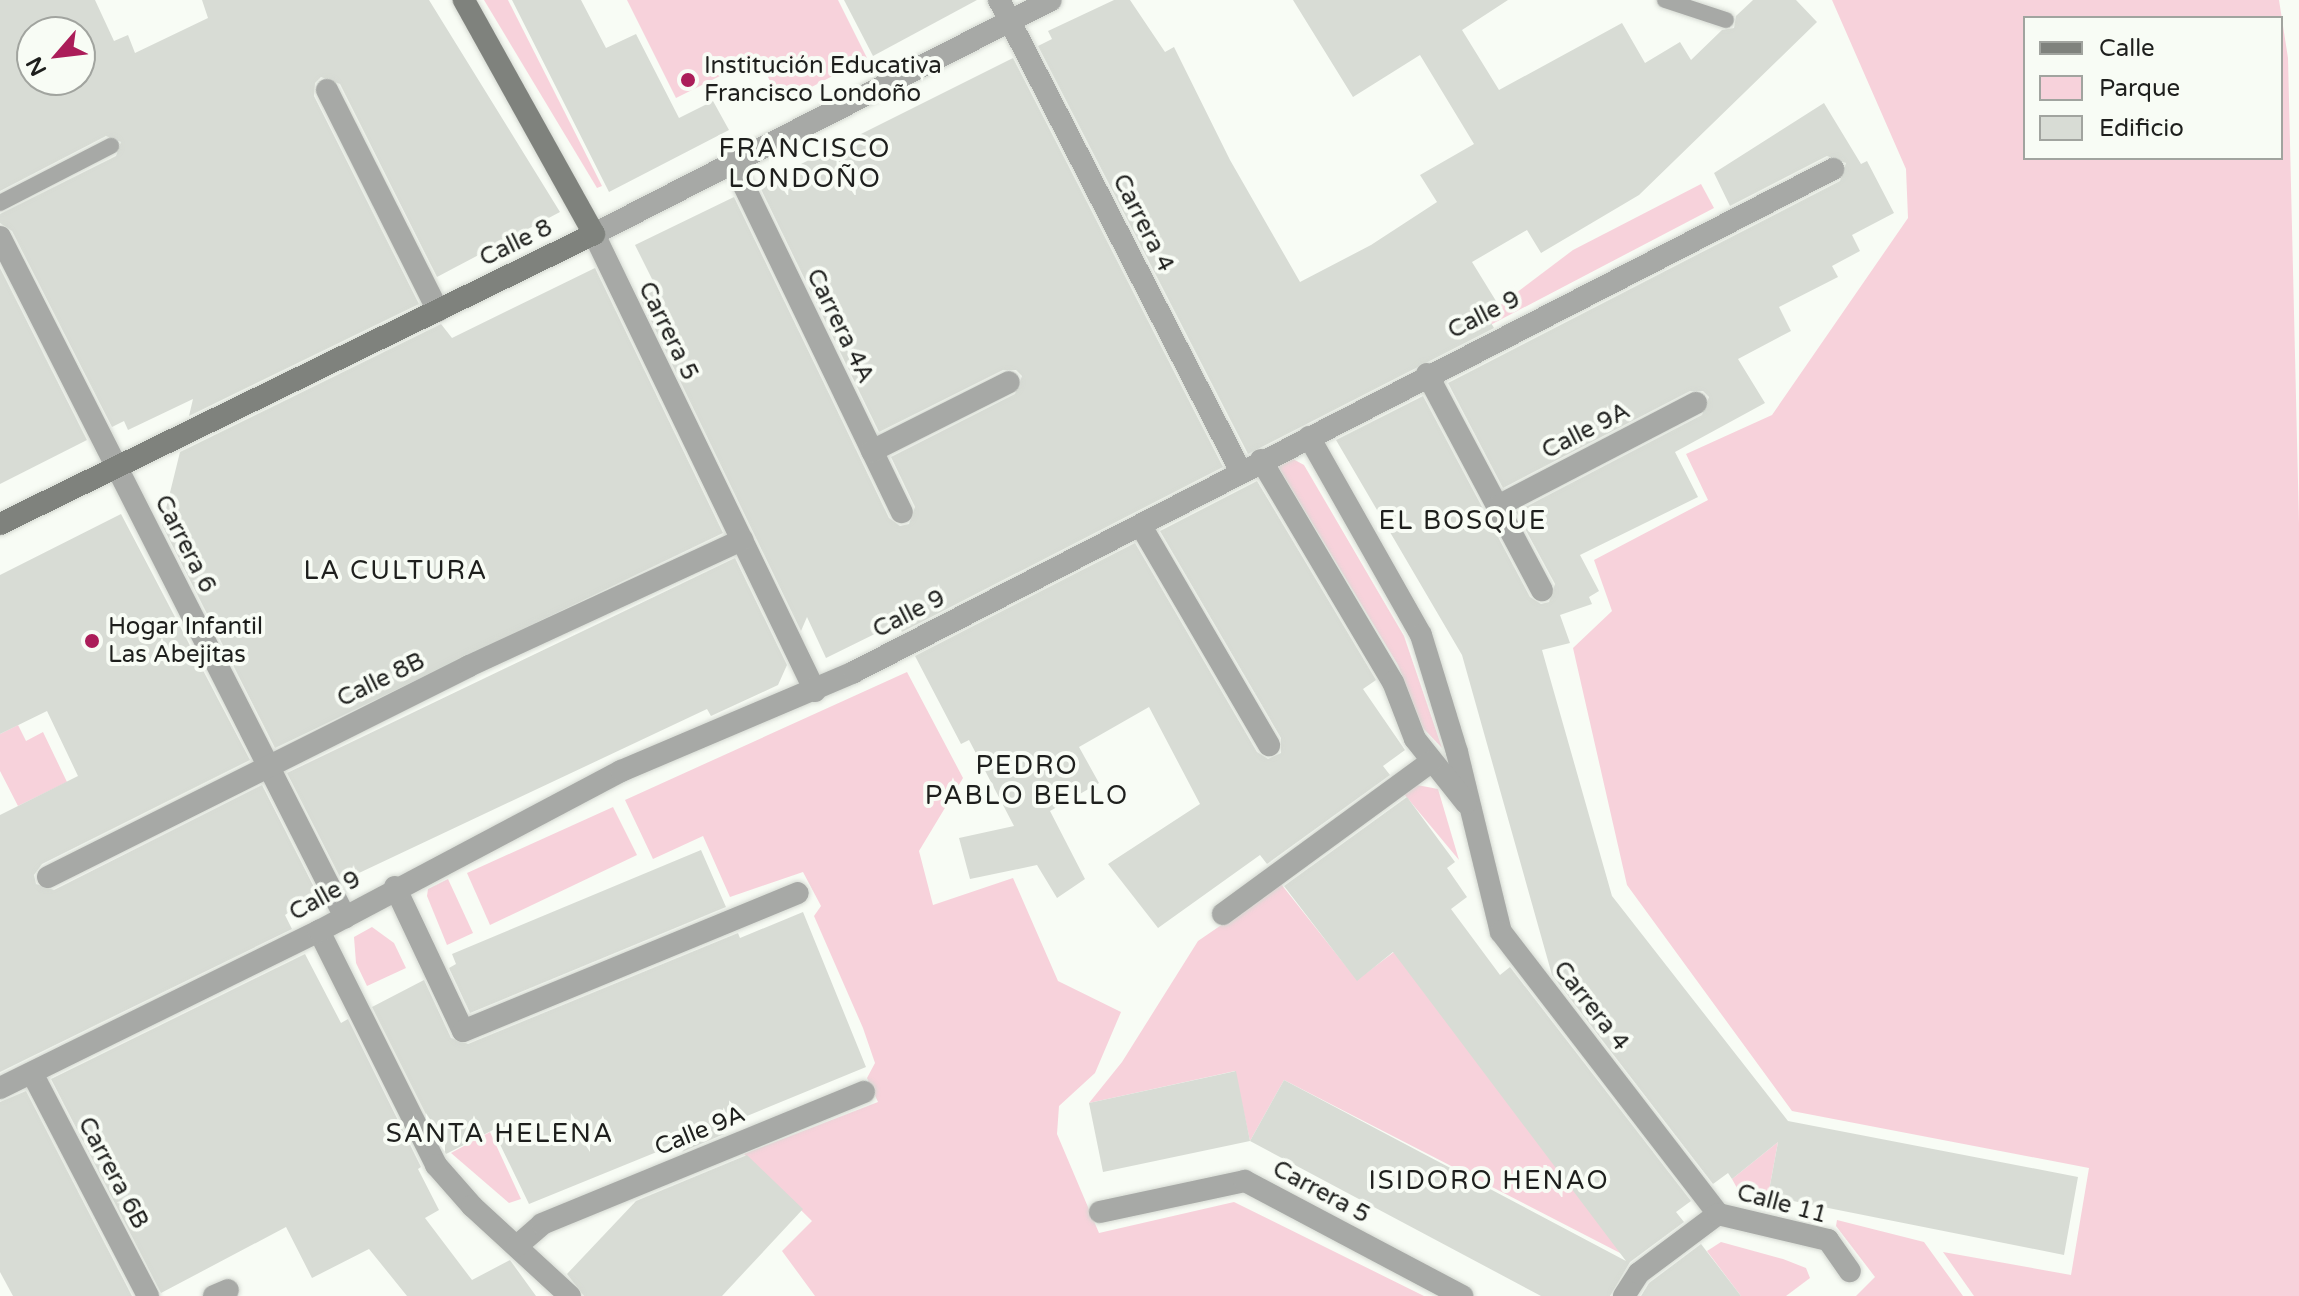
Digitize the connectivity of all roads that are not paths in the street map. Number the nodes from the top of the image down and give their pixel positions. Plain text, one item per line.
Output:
1 (464, 0) edge
2 (999, 0) edge
3 (1051, 0) edge
4 (1665, 0) edge
5 (1010, 20) junction
6 (1726, 20) dead end
7 (327, 90) dead end
8 (111, 146) dead end
9 (732, 161) junction
10 (1833, 169) dead end
11 (0, 203) edge
12 (594, 234) junction
13 (0, 237) edge
14 (438, 311) junction
15 (1427, 374) junction
16 (1009, 382) dead end
17 (1696, 403) dead end
18 (1309, 437) junction
19 (872, 451) junction
20 (1261, 460) junction
21 (118, 469) junction
22 (1240, 470) junction
23 (1500, 505) junction
24 (902, 512) dead end
25 (0, 524) edge
26 (1141, 526) junction
27 (742, 540) junction
28 (1542, 590) dead end
29 (815, 691) junction
30 (1269, 745) dead end
31 (1431, 762) junction
32 (267, 765) junction
33 (1469, 807) junction
34 (48, 877) dead end
35 (395, 887) junction
36 (798, 893) dead end
37 (1223, 914) dead end
38 (345, 917) junction
39 (319, 931) junction
40 (32, 1073) junction
41 (0, 1088) edge
42 (864, 1092) dead end
43 (1100, 1212) dead end
44 (1718, 1214) junction
45 (517, 1246) junction
46 (1850, 1271) dead end
47 (148, 1296) edge
48 (570, 1296) edge
49 (1462, 1296) edge
50 (1624, 1296) edge

1 - 12 main road, Carrera 5
2 - 5 street, Carrera 4
3 - 5 street, Calle 8
4 - 6 lane
5 - 9 street, Calle 8
5 - 22 street, Carrera 4
7 - 14 street
8 - 11 lane
9 - 12 street, Calle 8
9 - 19 street, Carrera 4A
10 - 15 street, Calle 9
12 - 14 main road, Calle 8
12 - 27 street, Carrera 5
13 - 21 street, Carrera 6
14 - 21 main road, Calle 8
15 - 18 street, Calle 9
15 - 23 street
16 - 19 street
17 - 23 street, Calle 9A
18 - 20 street, Calle 9
18 - 33 street, Carrera 4
19 - 24 street, Carrera 4A
20 - 22 street, Calle 9
20 - 31 street, Carrera 4
21 - 25 main road, Calle 8
21 - 32 street, Carrera 6
22 - 26 street, Calle 9
23 - 28 street
26 - 29 street, Calle 9
26 - 30 street
27 - 29 street, Carrera 5
27 - 32 street, Calle 8B
29 - 35 street, Calle 9
31 - 33 street, Carrera 4
31 - 37 street
32 - 34 street, Calle 8B
32 - 38 street, Carrera 6
33 - 44 street, Carrera 4
35 - 36 street
35 - 38 street, Calle 9
38 - 39 street, Calle 9
39 - 40 street, Calle 9
39 - 45 street
40 - 41 street, Calle 9
40 - 47 street, Carrera 6B
42 - 45 street, Calle 9A
43 - 49 street, Carrera 5
44 - 46 street, Calle 11
44 - 50 street, Calle 11
45 - 48 street

